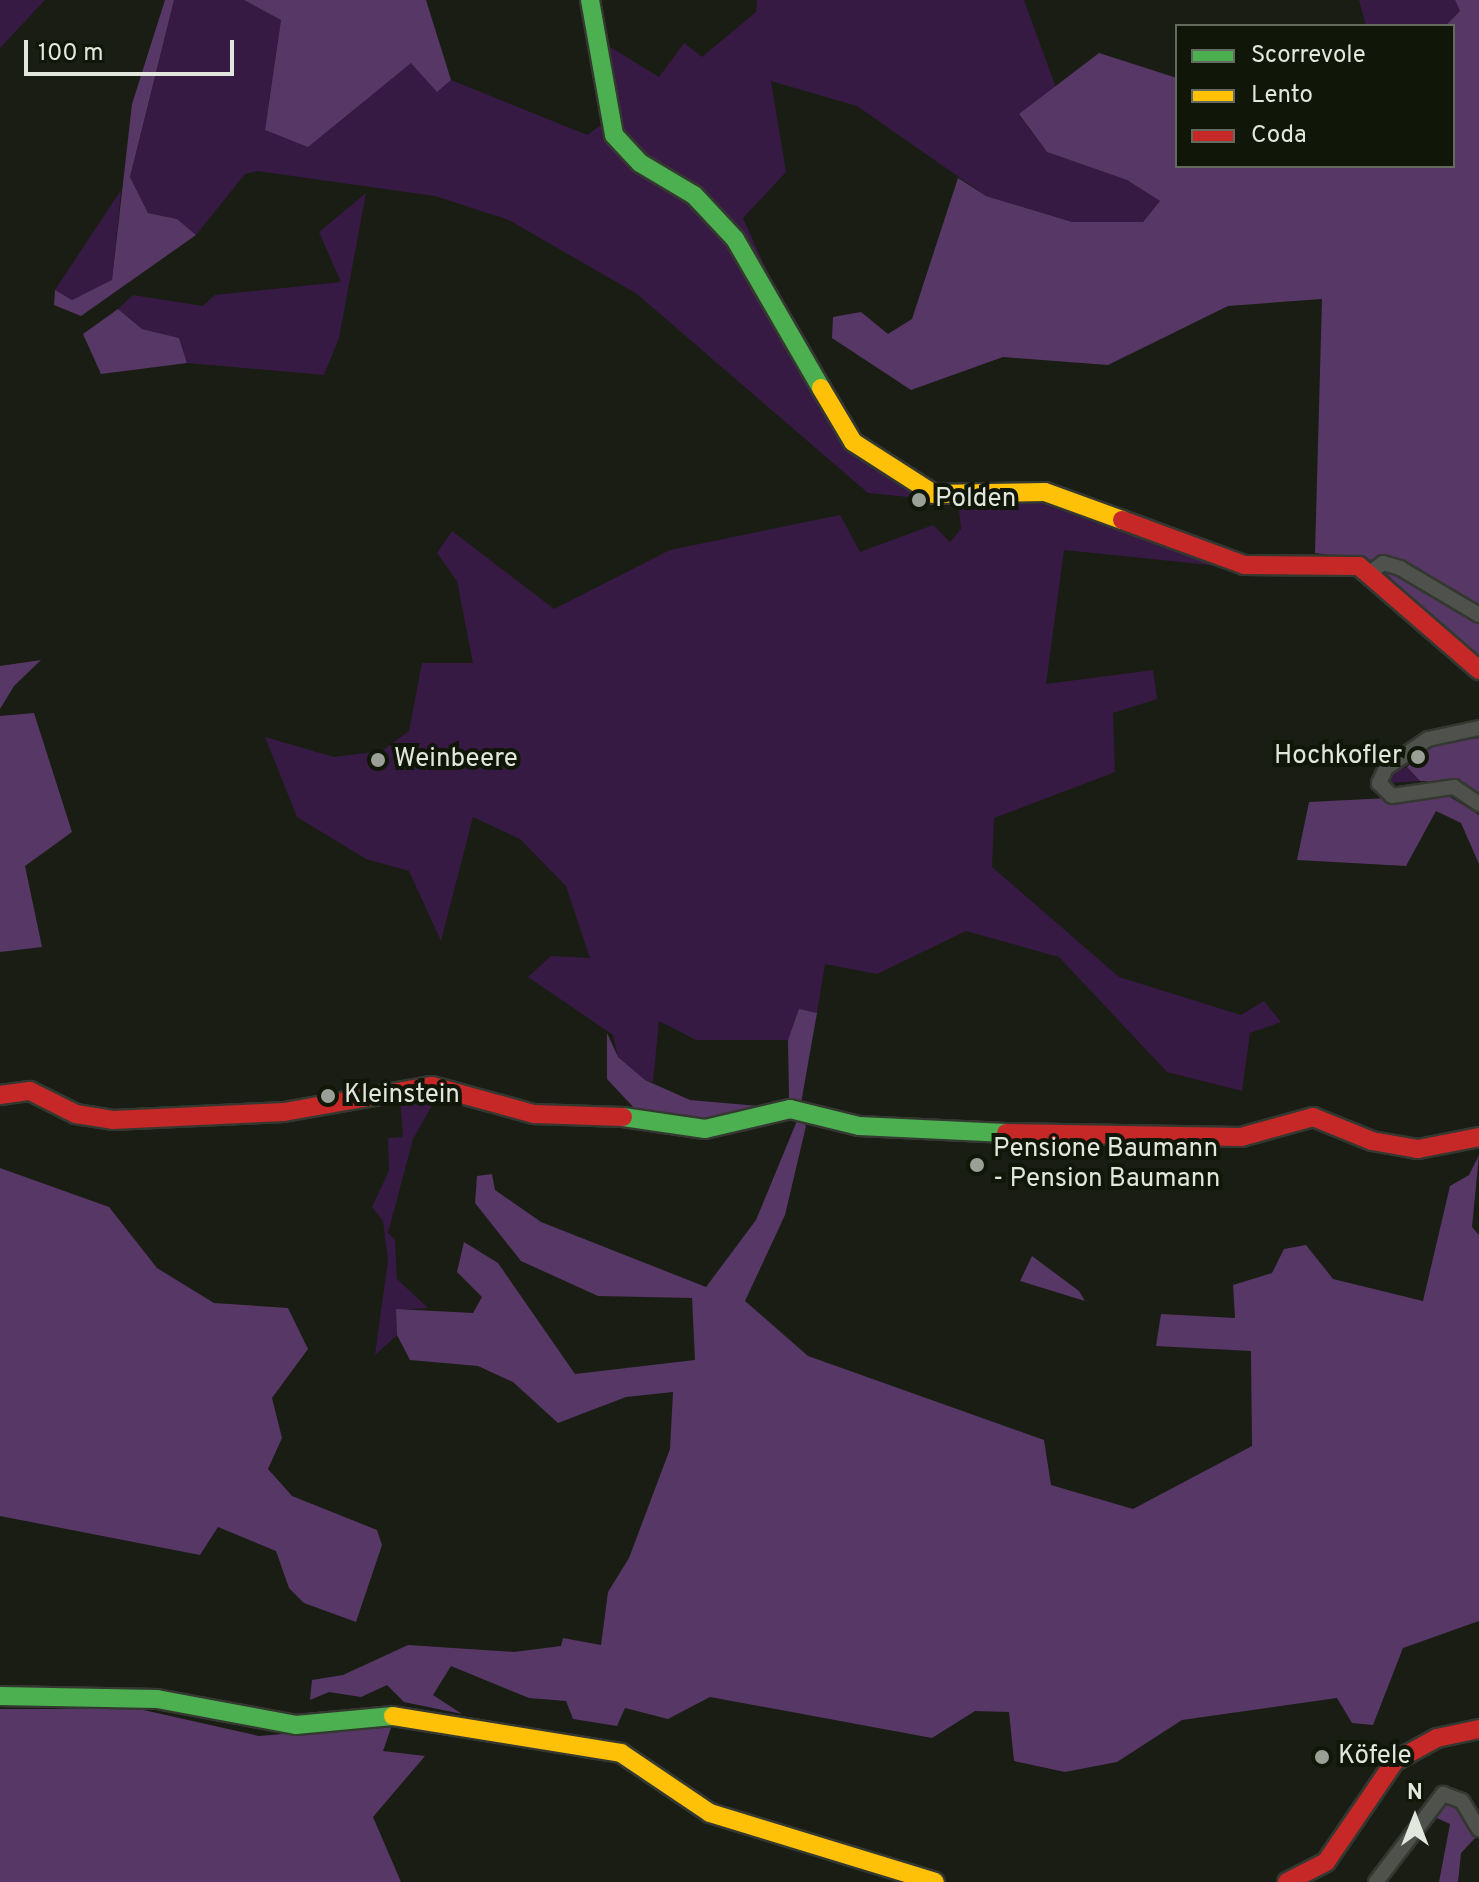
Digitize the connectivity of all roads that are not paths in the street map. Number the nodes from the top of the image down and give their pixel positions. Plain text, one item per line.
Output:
1 (590, 0) edge
2 (1371, 572) junction
3 (1479, 615) edge
4 (1479, 670) edge
5 (1479, 728) edge
6 (1479, 804) edge
7 (0, 1095) edge
8 (1479, 1137) edge
9 (0, 1696) edge
10 (1479, 1729) edge
11 (1479, 1829) edge
12 (935, 1882) edge
13 (1287, 1882) edge
14 (1376, 1882) edge

1 - 2 street
2 - 3 street
2 - 4 street
5 - 6 street
7 - 8 street
9 - 12 street
10 - 13 street
11 - 14 street

